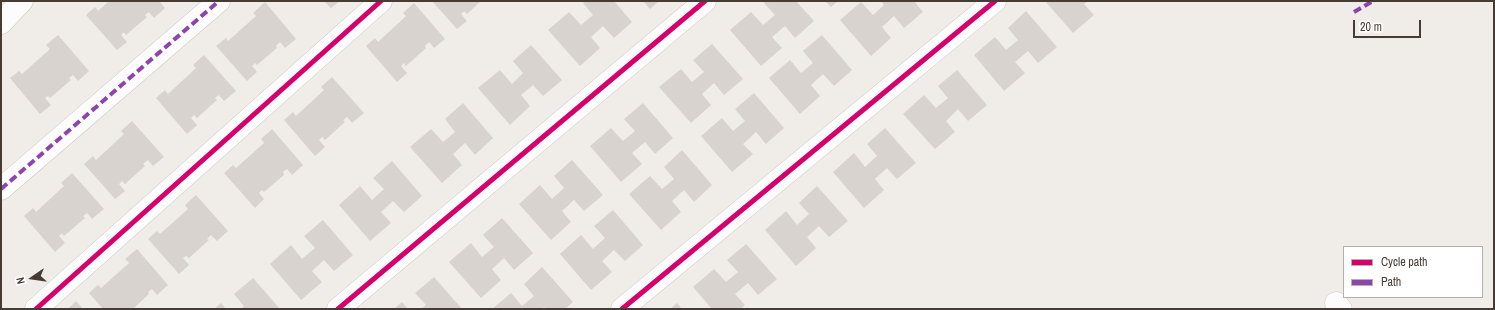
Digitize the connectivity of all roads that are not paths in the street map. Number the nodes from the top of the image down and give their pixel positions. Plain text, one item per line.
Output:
1 (22, 1) edge
2 (219, 1) edge
3 (381, 1) edge
4 (705, 1) edge
5 (995, 1) edge
6 (1, 23) edge
7 (1, 189) edge
8 (36, 309) edge
9 (338, 309) edge
10 (622, 309) edge

1 - 6 street
2 - 7 street
3 - 8 street
4 - 9 street
5 - 10 street

